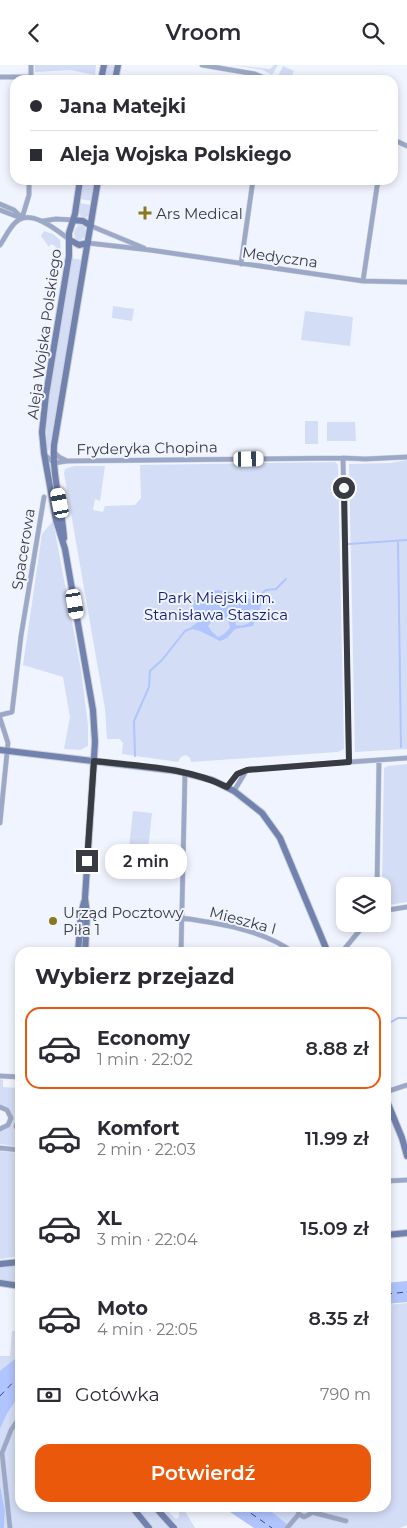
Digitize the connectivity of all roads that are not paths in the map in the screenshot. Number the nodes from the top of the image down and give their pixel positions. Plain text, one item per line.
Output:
1 (202, 65) edge
2 (257, 75) edge
3 (29, 185) edge
4 (79, 185) edge
5 (97, 185) edge
6 (252, 185) edge
7 (377, 185) edge
8 (0, 204) edge
9 (0, 210) edge
10 (22, 218) junction
11 (73, 220) junction
12 (43, 221) junction
13 (91, 226) junction
14 (70, 240) junction
15 (88, 243) junction
16 (0, 245) edge
17 (150, 250) junction
18 (241, 264) junction
19 (363, 281) junction
20 (407, 283) edge
21 (54, 450) junction
22 (44, 453) junction
23 (407, 457) edge
24 (343, 458) junction
25 (67, 461) junction
26 (54, 463) junction
27 (44, 497) dead end
28 (65, 549) junction
29 (0, 717) edge
30 (0, 750) edge
31 (8, 751) junction
32 (407, 758) edge
33 (379, 760) junction
34 (94, 761) junction
35 (349, 762) junction
36 (247, 770) junction
37 (185, 773) junction
38 (227, 787) junction
39 (234, 791) junction
40 (0, 823) edge
41 (377, 877) edge
42 (85, 897) junction
43 (407, 907) edge
44 (391, 910) edge
45 (182, 918) junction
46 (358, 932) edge
47 (78, 947) edge
48 (85, 947) edge
49 (181, 947) edge
50 (286, 947) edge
51 (326, 947) edge
52 (346, 947) edge
53 (0, 1076) edge
54 (15, 1077) edge
55 (407, 1085) edge
56 (391, 1090) edge
57 (0, 1107) edge
58 (391, 1110) edge
59 (0, 1129) edge
60 (404, 1138) edge
61 (0, 1148) edge
62 (15, 1150) edge
63 (407, 1156) edge
64 (407, 1180) edge
65 (391, 1181) edge
66 (407, 1233) edge
67 (391, 1235) edge
68 (15, 1262) edge
69 (0, 1264) edge
70 (0, 1283) edge
71 (15, 1286) edge
72 (15, 1424) edge
73 (136, 1512) edge
74 (160, 1512) edge
75 (310, 1512) edge
76 (318, 1512) edge
77 (299, 1514) joint
78 (346, 1521) dead end
79 (10, 1528) edge
80 (148, 1528) edge
81 (174, 1528) edge
82 (287, 1528) edge

1 - 2 street
3 - 10 street
4 - 11 main road
5 - 13 main road
6 - 18 street
7 - 19 street
8 - 10 street
9 - 10 street
10 - 12 street
10 - 16 street
11 - 12 street
11 - 13 main road
11 - 14 main road
12 - 14 street
13 - 15 main road
13 - 17 street, Medyczna
14 - 15 main road
14 - 22 main road, Aleja Wojska Polskiego
15 - 17 street, Medyczna
15 - 21 main road, Aleja Wojska Polskiego
17 - 18 street, Medyczna
18 - 19 street, Medyczna
19 - 20 street, Medyczna
21 - 25 street, Fryderyka Chopina
21 - 26 main road, Aleja Wojska Polskiego
22 - 26 street
22 - 28 main road, Aleja Wojska Polskiego
23 - 24 street, Fryderyka Chopina
24 - 25 street, Fryderyka Chopina
24 - 35 street
25 - 26 street, Fryderyka Chopina
26 - 28 main road, Aleja Wojska Polskiego
27 - 29 street, Spacerowa
28 - 34 main road, Aleja Wojska Polskiego
29 - 31 street, Spacerowa
30 - 31 main road
31 - 34 main road
31 - 40 street, Spacerowa
32 - 33 street
33 - 35 street
33 - 41 street
34 - 37 main road
34 - 42 main road, Aleja Wojska Polskiego
35 - 36 street
36 - 38 street
36 - 39 street
37 - 38 main road
37 - 45 street
38 - 39 main road
39 - 51 main road
42 - 47 main road, Aleja Wojska Polskiego
42 - 48 main road, Aleja Wojska Polskiego
43 - 44 street
45 - 49 street
45 - 50 street, Mieszka I
46 - 52 street
53 - 54 street
55 - 56 street
57 - 59 street
58 - 60 main road
60 - 63 main road
61 - 62 street
64 - 65 street
66 - 67 main road
68 - 69 main road
70 - 71 main road
72 - 79 street
73 - 80 main road
74 - 81 main road
75 - 77 street
76 - 78 street
77 - 82 street

